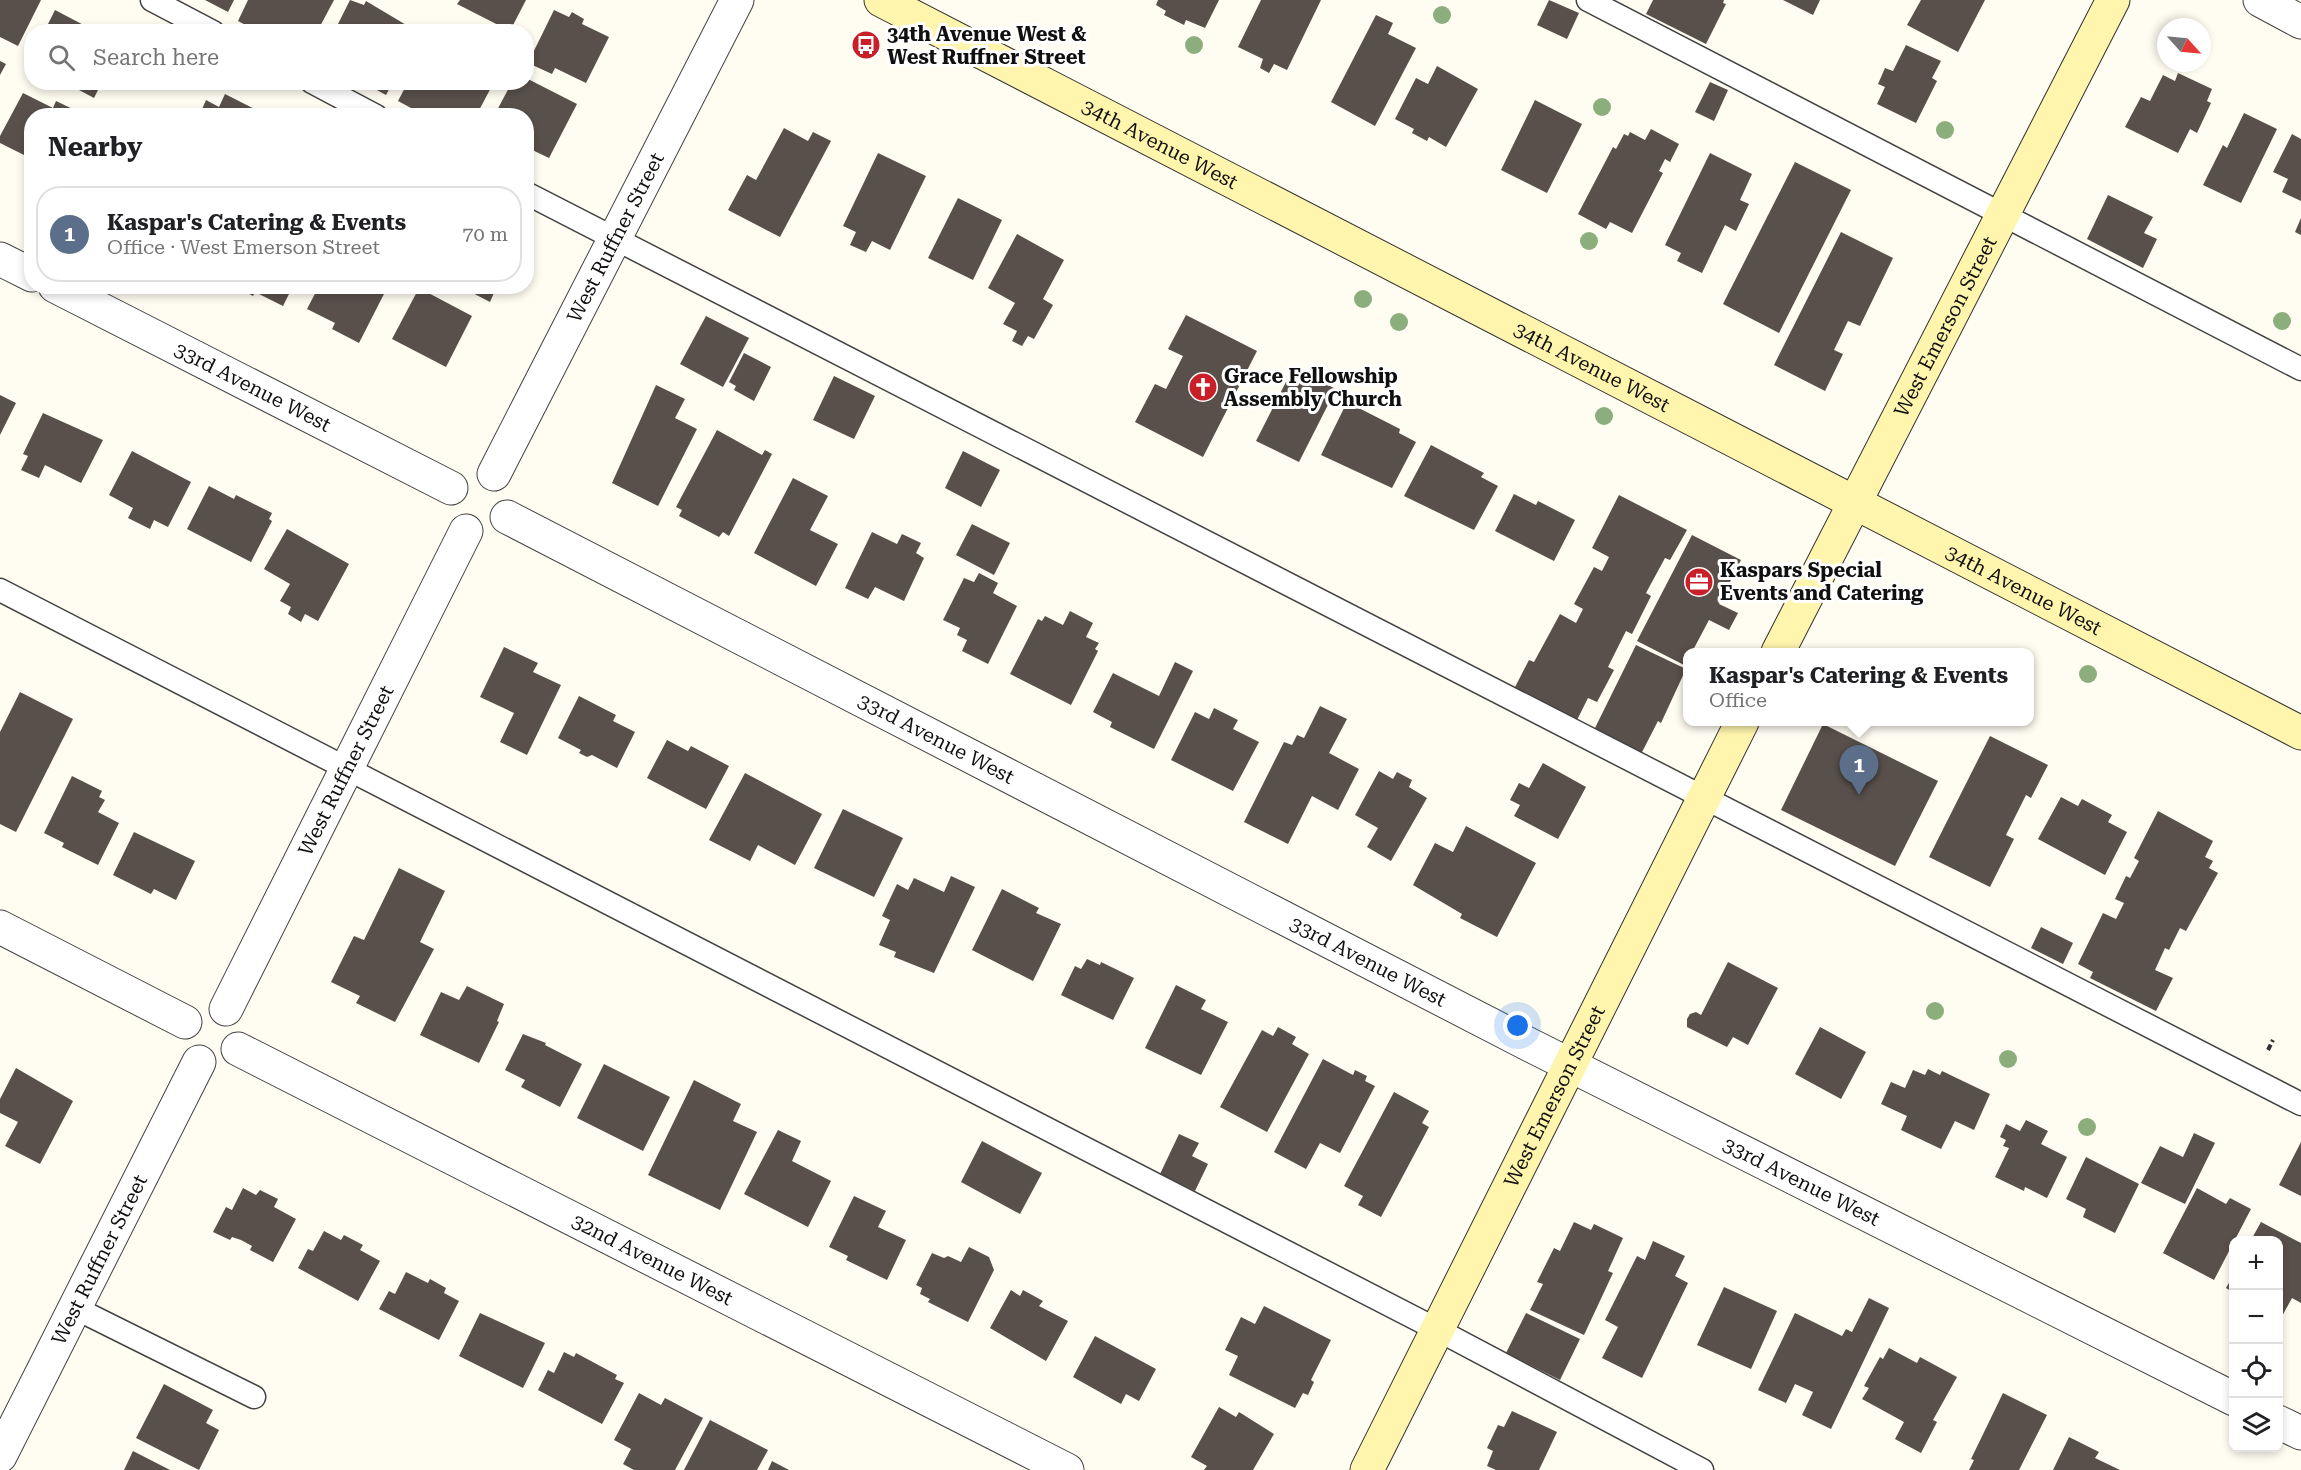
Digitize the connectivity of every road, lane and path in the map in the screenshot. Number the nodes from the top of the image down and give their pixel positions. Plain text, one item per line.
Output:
1 (152, 0) edge
2 (737, 0) edge
3 (881, 0) edge
4 (1588, 0) edge
5 (2113, 0) edge
6 (2260, 0) edge
7 (2301, 22) edge
8 (198, 24) edge
9 (327, 90) edge
10 (361, 108) edge
11 (534, 197) edge
12 (2002, 214) junction
13 (616, 240) junction
14 (0, 259) edge
15 (24, 271) edge
16 (71, 294) edge
17 (2301, 369) edge
18 (494, 474) junction
19 (451, 488) junction
20 (1856, 504) junction
21 (507, 517) junction
22 (466, 531) junction
23 (0, 590) edge
24 (1780, 648) edge
25 (1740, 726) edge
26 (2301, 733) edge
27 (346, 767) junction
28 (1702, 798) junction
29 (0, 927) edge
30 (226, 1009) junction
31 (185, 1022) junction
32 (238, 1049) junction
33 (199, 1062) junction
34 (1570, 1065) junction
35 (2301, 1104) edge
36 (75, 1308) junction
37 (1438, 1330) junction
38 (255, 1397) dead end
39 (2232, 1398) edge
40 (2283, 1424) edge
41 (2301, 1433) edge
42 (0, 1456) edge
43 (1067, 1470) edge
44 (1367, 1470) edge
45 (1702, 1470) edge

1 - 8 lane
2 - 13 street, West Ruffner Street
3 - 20 street, 34th Avenue West
4 - 12 lane
5 - 12 street, West Emerson Street
6 - 7 street
9 - 10 lane
11 - 13 lane
12 - 17 lane
12 - 20 street, West Emerson Street
13 - 18 street, West Ruffner Street
13 - 28 lane
14 - 15 street
16 - 19 street, 33rd Avenue West
18 - 19 street
18 - 21 street
19 - 22 street
20 - 24 street, West Emerson Street
20 - 26 street, 34th Avenue West
21 - 22 street
21 - 34 street, 33rd Avenue West
22 - 27 street, West Ruffner Street
23 - 27 lane
25 - 28 street, West Emerson Street
27 - 30 street, West Ruffner Street
27 - 37 lane
28 - 34 street, West Emerson Street
28 - 35 lane
29 - 31 street
30 - 31 street
30 - 32 street
31 - 33 street
32 - 33 street
32 - 43 street, 32nd Avenue West
33 - 36 street, West Ruffner Street
34 - 37 street, West Emerson Street
34 - 39 street, 33rd Avenue West
36 - 38 lane
36 - 42 street, West Ruffner Street
37 - 44 street, West Emerson Street
37 - 45 lane
40 - 41 street

